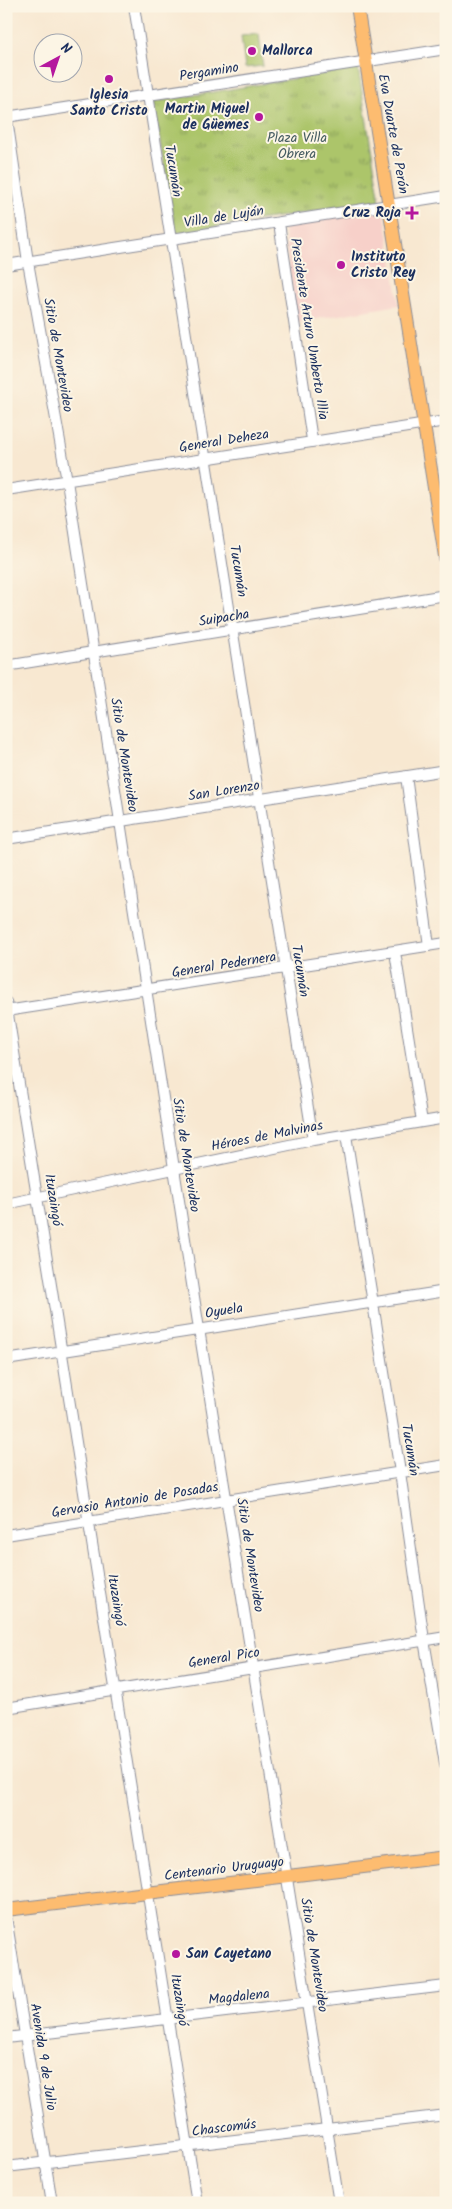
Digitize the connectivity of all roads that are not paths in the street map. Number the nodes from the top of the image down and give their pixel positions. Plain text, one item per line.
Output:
1 (134, 6) edge
2 (357, 6) edge
3 (446, 49) edge
4 (365, 62) junction
5 (147, 96) junction
6 (6, 116) edge
7 (446, 196) edge
8 (390, 205) junction
9 (279, 223) junction
10 (170, 240) junction
11 (28, 262) junction
12 (6, 265) edge
13 (446, 421) edge
14 (424, 424) junction
15 (312, 440) junction
16 (205, 458) junction
17 (67, 481) junction
18 (6, 490) edge
19 (446, 563) edge
20 (446, 595) edge
21 (233, 630) junction
22 (93, 652) junction
23 (6, 666) edge
24 (446, 770) edge
25 (406, 776) junction
26 (258, 800) junction
27 (121, 821) junction
28 (6, 839) edge
29 (446, 943) edge
30 (429, 946) junction
31 (395, 952) junction
32 (286, 969) junction
33 (145, 990) junction
34 (7, 1008) edge
35 (446, 1118) edge
36 (422, 1122) junction
37 (346, 1135) junction
38 (313, 1140) junction
39 (175, 1168) junction
40 (39, 1198) junction
41 (6, 1204) edge
42 (446, 1291) edge
43 (372, 1302) junction
44 (199, 1329) junction
45 (61, 1351) junction
46 (6, 1360) edge
47 (446, 1465) edge
48 (400, 1472) junction
49 (227, 1499) junction
50 (90, 1522) junction
51 (6, 1535) edge
52 (446, 1637) edge
53 (424, 1640) junction
54 (254, 1667) junction
55 (116, 1690) junction
56 (6, 1708) edge
57 (446, 1769) edge
58 (446, 1857) edge
59 (287, 1876) junction
60 (147, 1893) junction
61 (6, 1910) edge
62 (6, 1916) edge
63 (446, 1986) edge
64 (308, 2003) junction
65 (168, 2018) junction
66 (25, 2036) junction
67 (6, 2038) edge
68 (446, 2115) edge
69 (328, 2129) junction
70 (188, 2146) junction
71 (46, 2162) junction
72 (6, 2167) edge
73 (52, 2203) edge
74 (197, 2203) edge
75 (339, 2203) edge

1 - 5 street, Tucumán
2 - 4 main road, Eva Duarte de Perón
3 - 4 street, Pergamino
4 - 5 street, Pergamino
4 - 8 main road, Eva Duarte de Perón
5 - 6 street, Pergamino
5 - 10 street, Tucumán
6 - 11 street, Sitio de Montevideo
7 - 8 street, Villa de Luján
8 - 9 street, Villa de Luján
8 - 14 main road, Eva Duarte de Perón
9 - 10 street, Villa de Luján
9 - 15 street, Presidente Arturo Umberto Illia
10 - 11 street, Villa de Luján
10 - 16 street, Tucumán
11 - 12 street, Villa de Luján
11 - 17 street, Sitio de Montevideo
13 - 14 street, General Deheza
14 - 15 street, General Deheza
14 - 19 main road, Eva Duarte de Perón
15 - 16 street, General Deheza
16 - 17 street, General Deheza
16 - 21 street, Tucumán
17 - 18 street, General Deheza
17 - 22 street, Sitio de Montevideo
20 - 21 street, Suipacha
21 - 22 street, Suipacha
21 - 26 street, Tucumán
22 - 23 street, Suipacha
22 - 27 street, Sitio de Montevideo
24 - 25 street, San Lorenzo
25 - 26 street, San Lorenzo
25 - 30 street
26 - 27 street, San Lorenzo
26 - 32 street, Tucumán
27 - 28 street, San Lorenzo
27 - 33 street, Sitio de Montevideo
29 - 30 street, General Pedernera
30 - 31 street, General Pedernera
31 - 32 street, General Pedernera
31 - 36 street
32 - 33 street, General Pedernera
32 - 38 street, Tucumán
33 - 34 street, General Pedernera
33 - 39 street, Sitio de Montevideo
34 - 40 street, Ituzaingó
35 - 36 street, Héroes de Malvinas
36 - 37 street, Héroes de Malvinas
37 - 38 street, Héroes de Malvinas
37 - 43 street, Tucumán
38 - 39 street, Héroes de Malvinas
39 - 40 street, Héroes de Malvinas
39 - 44 street, Sitio de Montevideo
40 - 41 street, Héroes de Malvinas
40 - 45 street, Ituzaingó
42 - 43 street, Oyuela
43 - 44 street, Oyuela
43 - 48 street, Tucumán
44 - 45 street, Oyuela
44 - 49 street, Sitio de Montevideo
45 - 46 street, Oyuela
45 - 50 street, Ituzaingó
47 - 48 street, Gervasio Antonio de Posadas
48 - 49 street, Gervasio Antonio de Posadas
48 - 53 street, Tucumán
49 - 50 street, Gervasio Antonio de Posadas
49 - 54 street, Sitio de Montevideo
50 - 51 street, Gervasio Antonio de Posadas
50 - 55 street, Ituzaingó
52 - 53 street, General Pico
53 - 54 street, General Pico
53 - 57 street, Tucumán
54 - 55 street, General Pico
54 - 59 street, Sitio de Montevideo
55 - 56 street, General Pico
55 - 60 street, Ituzaingó
58 - 59 main road, Centenario Uruguayo
59 - 60 main road, Centenario Uruguayo
59 - 64 street, Sitio de Montevideo
60 - 61 main road, Centenario Uruguayo
60 - 65 street, Ituzaingó
62 - 66 street, Avenida 9 de Julio
63 - 64 street, Magdalena
64 - 65 street, Magdalena
64 - 69 street, Sitio de Montevideo
65 - 66 street, Magdalena
65 - 70 street, Ituzaingó
66 - 67 street, Magdalena
66 - 71 street, Avenida 9 de Julio
68 - 69 street, Chascomús
69 - 70 street, Chascomús
69 - 75 street, Sitio de Montevideo
70 - 71 street, Chascomús
70 - 74 street, Ituzaingó
71 - 72 street, Chascomús
71 - 73 street, Avenida 9 de Julio

